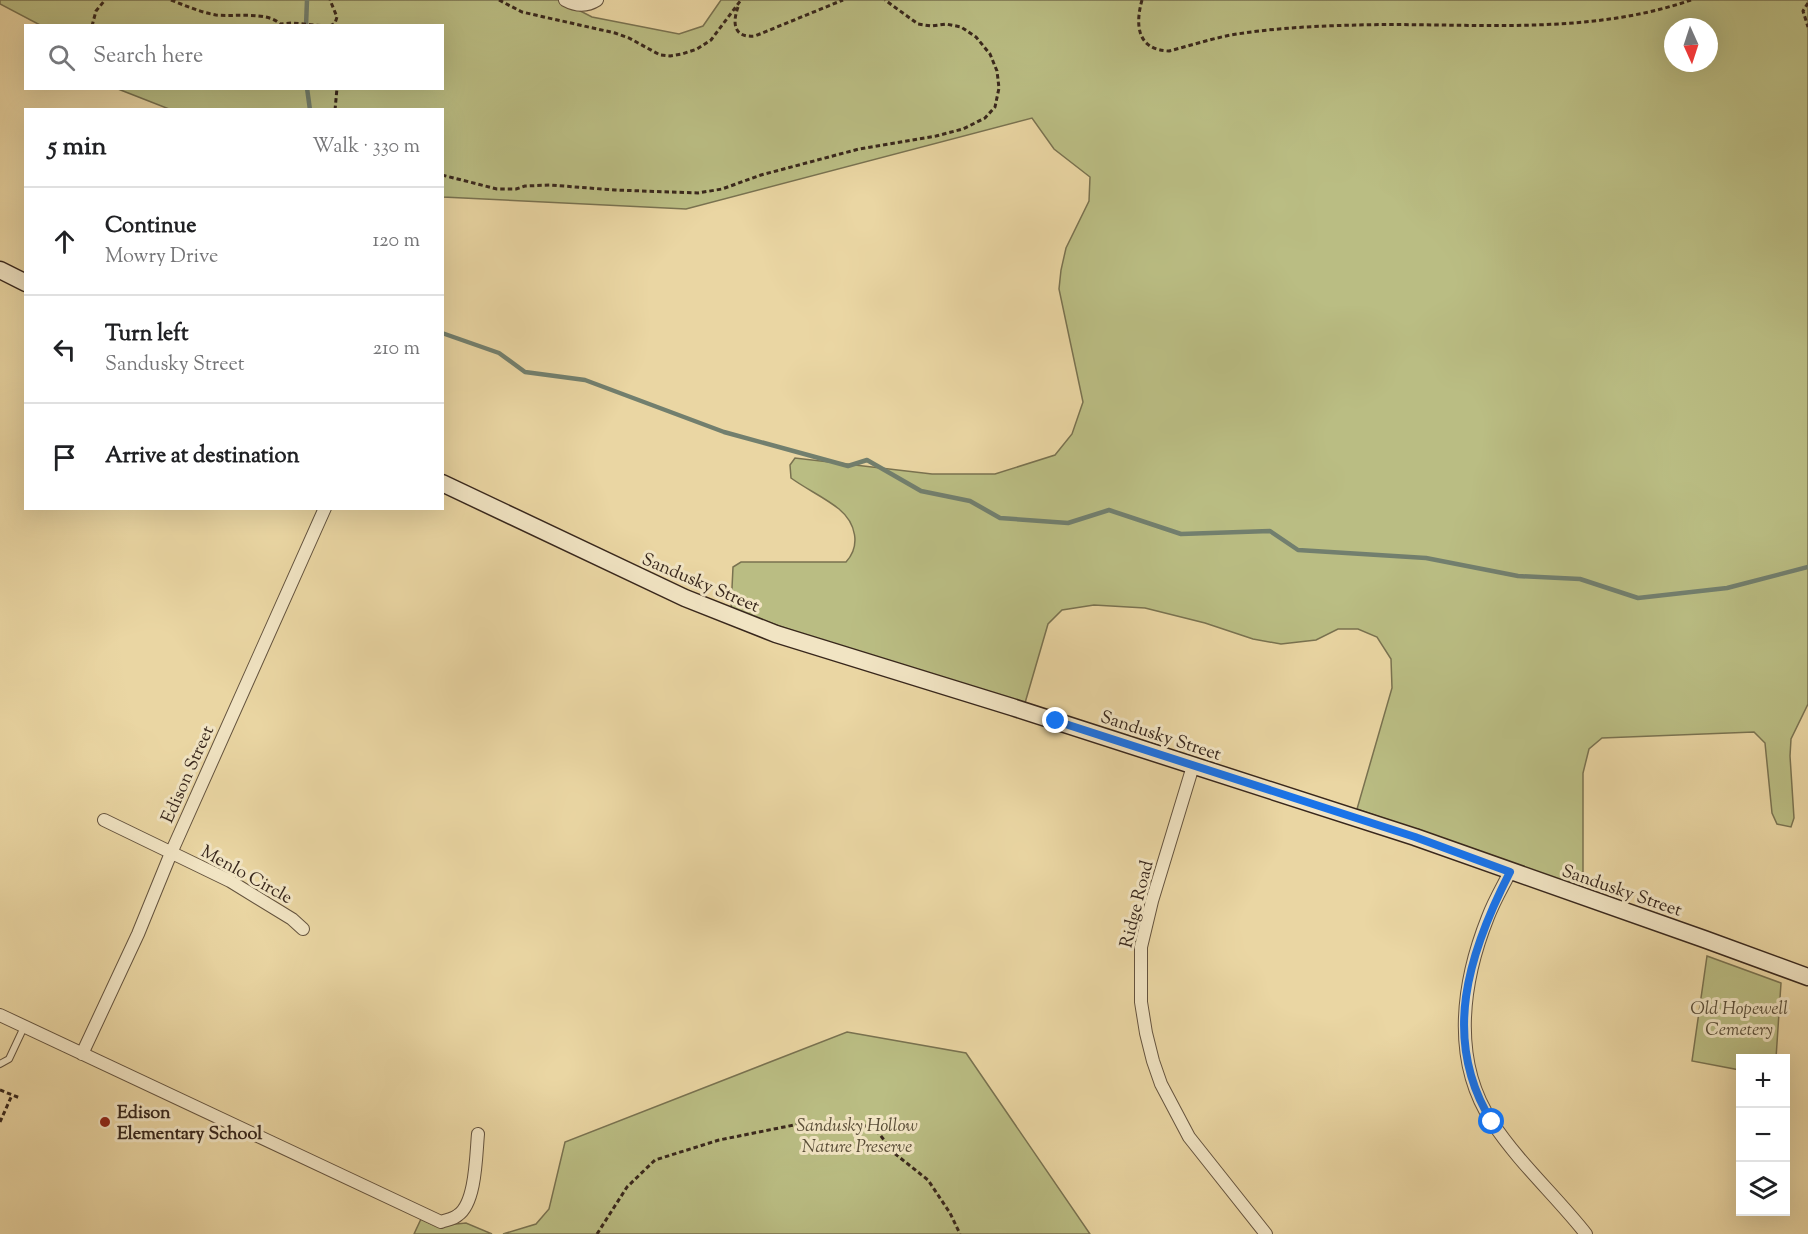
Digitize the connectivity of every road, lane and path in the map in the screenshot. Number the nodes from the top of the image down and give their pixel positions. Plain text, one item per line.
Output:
1 (105, 0) edge
2 (171, 0) edge
3 (330, 0) edge
4 (499, 0) edge
5 (597, 0) edge
6 (843, 0) edge
7 (885, 0) edge
8 (1142, 0) edge
9 (1691, 0) edge
10 (740, 1) edge
11 (568, 2) edge
12 (1808, 3) edge
13 (93, 24) edge
14 (278, 24) edge
15 (288, 24) edge
16 (306, 24) edge
17 (333, 24) edge
18 (1808, 27) edge
19 (338, 90) edge
20 (335, 108) edge
21 (444, 176) edge
22 (0, 270) edge
23 (24, 282) edge
24 (444, 484) edge
25 (323, 510) edge
26 (1193, 766) junction
27 (104, 820) dead end
28 (171, 853) junction
29 (1510, 872) junction
30 (303, 929) dead end
31 (1808, 978) edge
32 (0, 1015) edge
33 (24, 1027) junction
34 (82, 1054) junction
35 (0, 1064) edge
36 (0, 1090) edge
37 (12, 1095) junction
38 (20, 1098) dead end
39 (0, 1122) edge
40 (478, 1134) dead end
41 (597, 1234) edge
42 (960, 1234) edge
43 (1266, 1234) edge
44 (1586, 1234) edge

1 - 13 path
2 - 14 path
3 - 17 path
4 - 10 path
5 - 11 street
6 - 10 path
7 - 21 path
8 - 9 path
12 - 18 path
15 - 16 path
19 - 20 path
22 - 23 main road
24 - 26 main road, Sandusky Street
25 - 28 street, Edison Street
26 - 29 main road, Sandusky Street
26 - 43 street, Ridge Road
27 - 28 street, Menlo Circle
28 - 30 street, Menlo Circle
28 - 34 street, Edison Street
29 - 31 main road, Sandusky Street
29 - 44 street
32 - 33 street
33 - 34 street
33 - 35 lane
34 - 40 street
36 - 37 path
37 - 38 path
37 - 39 path
41 - 42 path

